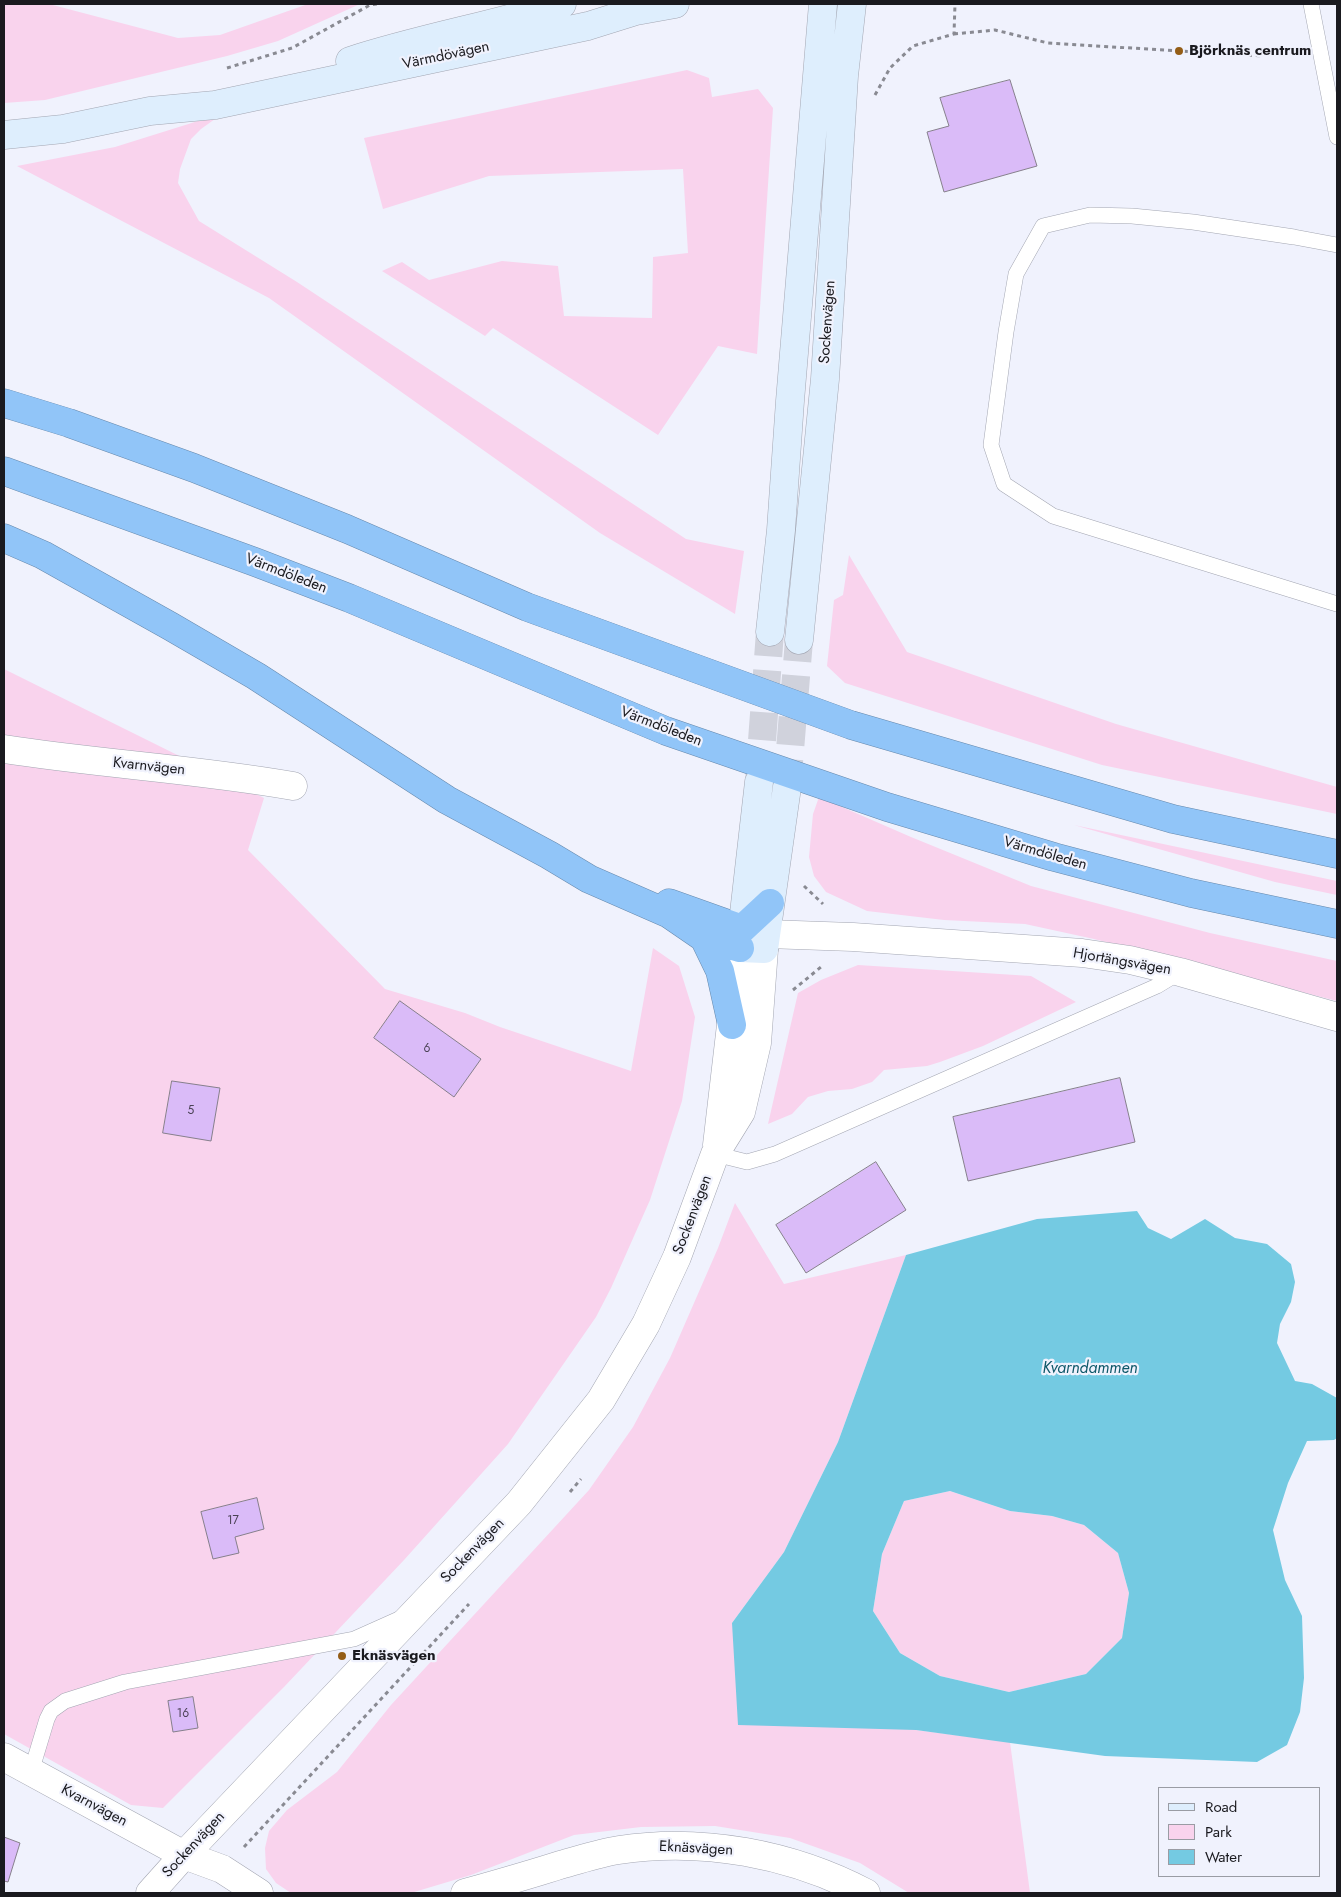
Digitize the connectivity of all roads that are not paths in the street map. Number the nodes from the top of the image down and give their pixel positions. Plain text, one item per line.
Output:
1 (562, 4) edge
2 (675, 4) edge
3 (823, 4) edge
4 (852, 4) edge
5 (1312, 4) edge
6 (215, 105) junction
7 (4, 134) edge
8 (1337, 137) edge
9 (1337, 245) edge
10 (4, 403) edge
11 (4, 471) edge
12 (4, 538) edge
13 (1337, 604) edge
14 (770, 632) tunnel mouth
15 (798, 640) tunnel mouth
16 (4, 749) edge
17 (760, 782) tunnel mouth
18 (293, 786) dead end
19 (787, 787) tunnel mouth
20 (1337, 854) edge
21 (549, 855) junction
22 (770, 903) joint
23 (1337, 924) edge
24 (704, 938) junction
25 (753, 940) junction
26 (1180, 972) junction
27 (1337, 1017) edge
28 (732, 1026) junction
29 (716, 1154) junction
30 (416, 1612) junction
31 (4, 1757) edge
32 (31, 1772) junction
33 (184, 1855) junction
34 (150, 1893) edge
35 (260, 1893) edge
36 (465, 1893) edge
37 (866, 1893) edge

1 - 6 main road, Värmdövägen
2 - 6 main road, Värmdövägen
3 - 14 main road, Sockenvägen
4 - 15 main road, Sockenvägen
5 - 8 lane
6 - 7 main road, Värmdövägen
9 - 13 lane
10 - 20 highway
11 - 23 highway, Värmdöleden
12 - 21 highway
16 - 18 street, Kvarnvägen
17 - 25 main road, Sockenvägen
19 - 22 main road
21 - 24 highway
21 - 25 highway
22 - 25 highway
24 - 25 highway
24 - 28 highway
25 - 26 street, Hjortängsvägen
25 - 28 street, Sockenvägen
25 - 29 street, Sockenvägen
26 - 27 street, Hjortängsvägen
26 - 29 lane
28 - 29 street, Sockenvägen
29 - 30 street, Sockenvägen
30 - 32 lane
30 - 33 street, Sockenvägen
31 - 32 street, Kvarnvägen
32 - 33 street, Kvarnvägen
33 - 34 street, Sockenvägen
33 - 35 street
36 - 37 street, Eknäsvägen

